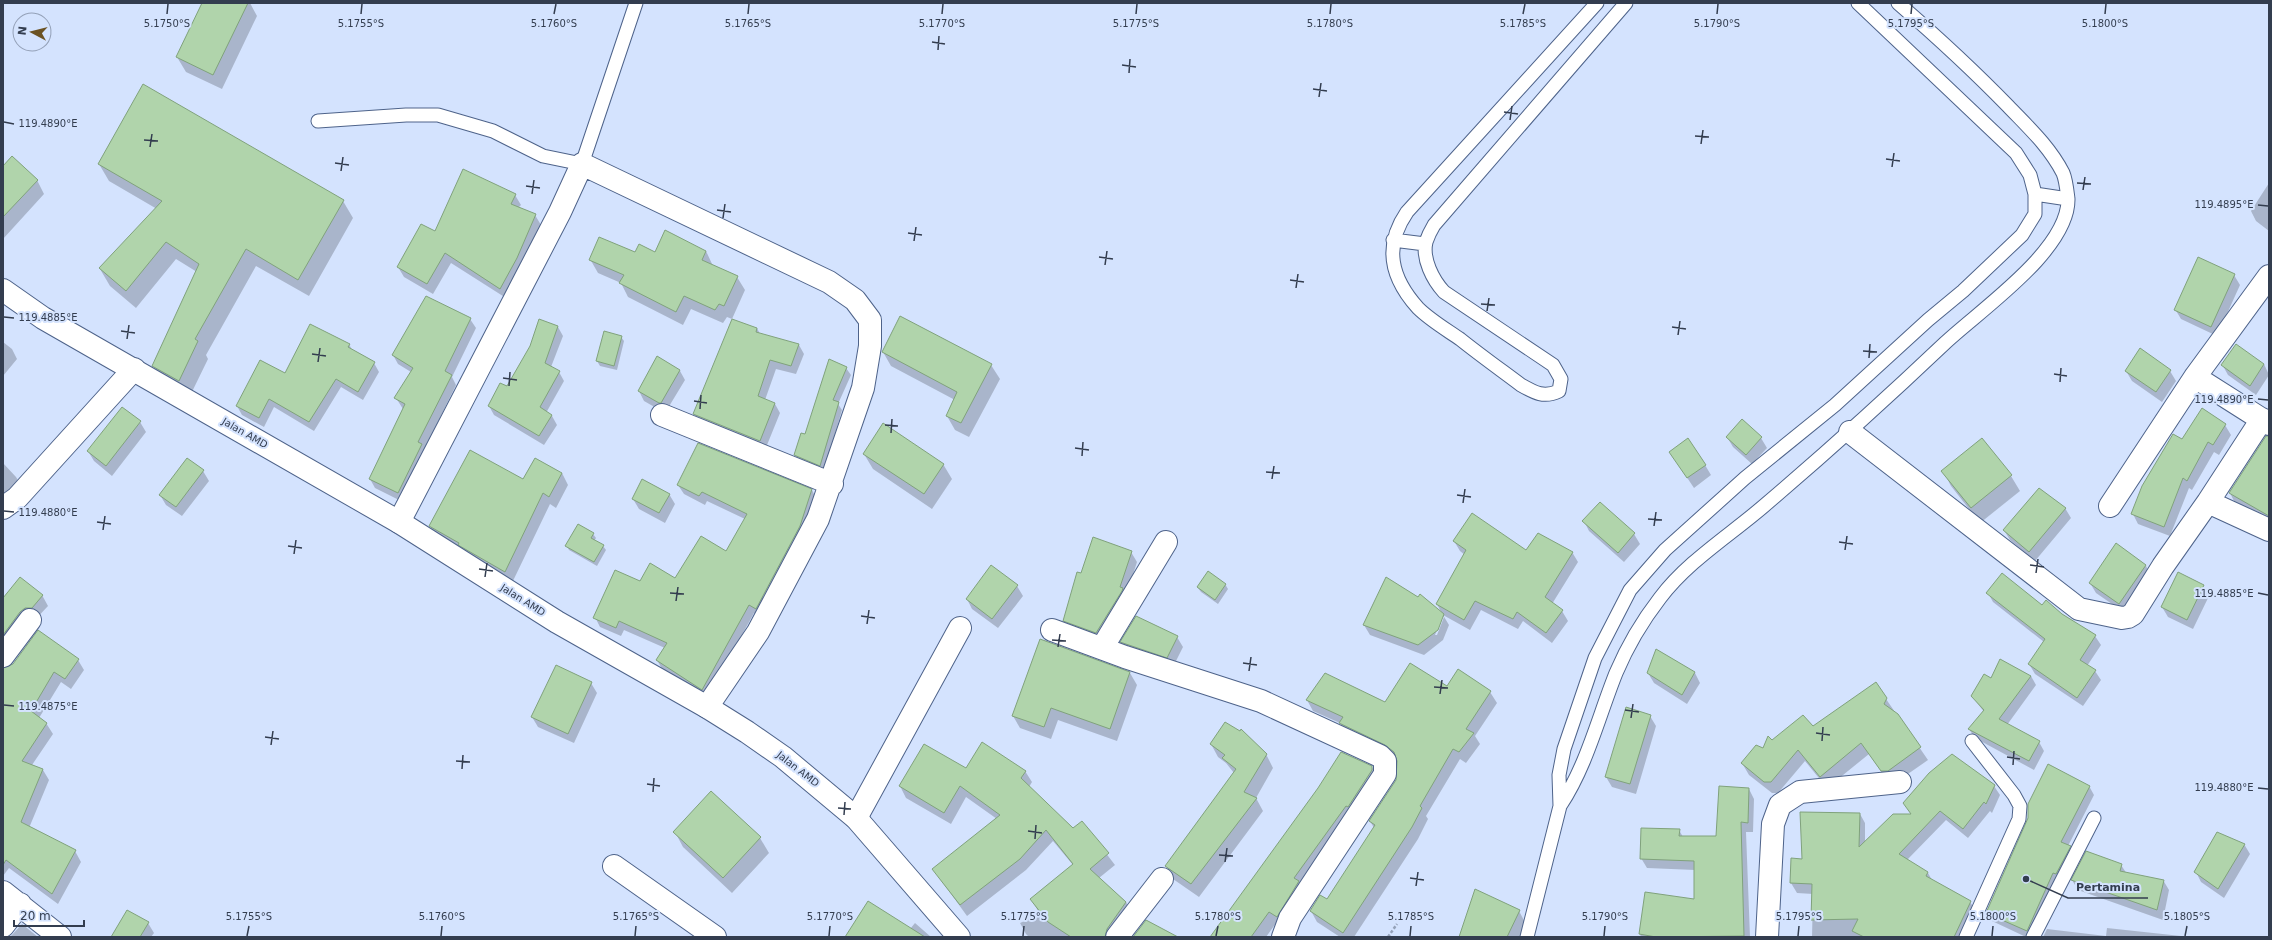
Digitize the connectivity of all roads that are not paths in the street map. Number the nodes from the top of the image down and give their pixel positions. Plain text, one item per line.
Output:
1 (636, 3) edge
2 (1597, 3) edge
3 (1626, 3) edge
4 (1858, 3) edge
5 (1898, 3) edge
6 (318, 121) dead end
7 (582, 164) junction
8 (2036, 194) junction
9 (2068, 199) junction
10 (1392, 240) junction
11 (1425, 244) junction
12 (2269, 276) edge
13 (4, 292) edge
14 (134, 369) junction
15 (2195, 377) junction
16 (662, 415) dead end
17 (2265, 422) edge
18 (1850, 432) junction
19 (832, 484) junction
20 (2208, 502) junction
21 (2110, 506) dead end
22 (3, 508) edge
23 (399, 522) junction
24 (2269, 530) edge
25 (1166, 542) dead end
26 (30, 620) dead end
27 (960, 628) dead end
28 (1052, 630) dead end
29 (1102, 648) junction
30 (3, 656) edge
31 (707, 707) junction
32 (1972, 741) dead end
33 (1900, 782) dead end
34 (1560, 806) junction
35 (856, 818) junction
36 (2094, 818) dead end
37 (614, 866) dead end
38 (1162, 879) dead end
39 (11, 898) edge
40 (3, 926) edge
41 (60, 937) edge
42 (715, 937) edge
43 (959, 937) edge
44 (1117, 937) edge
45 (1283, 937) edge
46 (1527, 937) edge
47 (1766, 937) edge
48 (1966, 937) edge
49 (2033, 937) edge

1 - 7 lane
2 - 10 lane
3 - 11 lane
4 - 8 lane
5 - 9 lane
6 - 7 lane
7 - 19 street
7 - 23 street
8 - 9 lane
8 - 34 lane
9 - 18 lane
10 - 11 lane
10 - 11 lane
12 - 15 street
13 - 14 street, Jalan AMD
14 - 22 street
14 - 23 street, Jalan AMD
15 - 17 street
15 - 21 street
16 - 19 street
17 - 20 street
18 - 20 street
18 - 34 lane
19 - 31 street
20 - 24 street
23 - 31 street, Jalan AMD
25 - 29 street
26 - 30 street
27 - 35 street
28 - 29 street
29 - 45 street
31 - 35 street, Jalan AMD
32 - 48 lane
33 - 47 street
34 - 46 lane
35 - 43 street, Jalan AMD
36 - 49 lane
37 - 42 street
38 - 44 street
39 - 40 street
39 - 41 street

